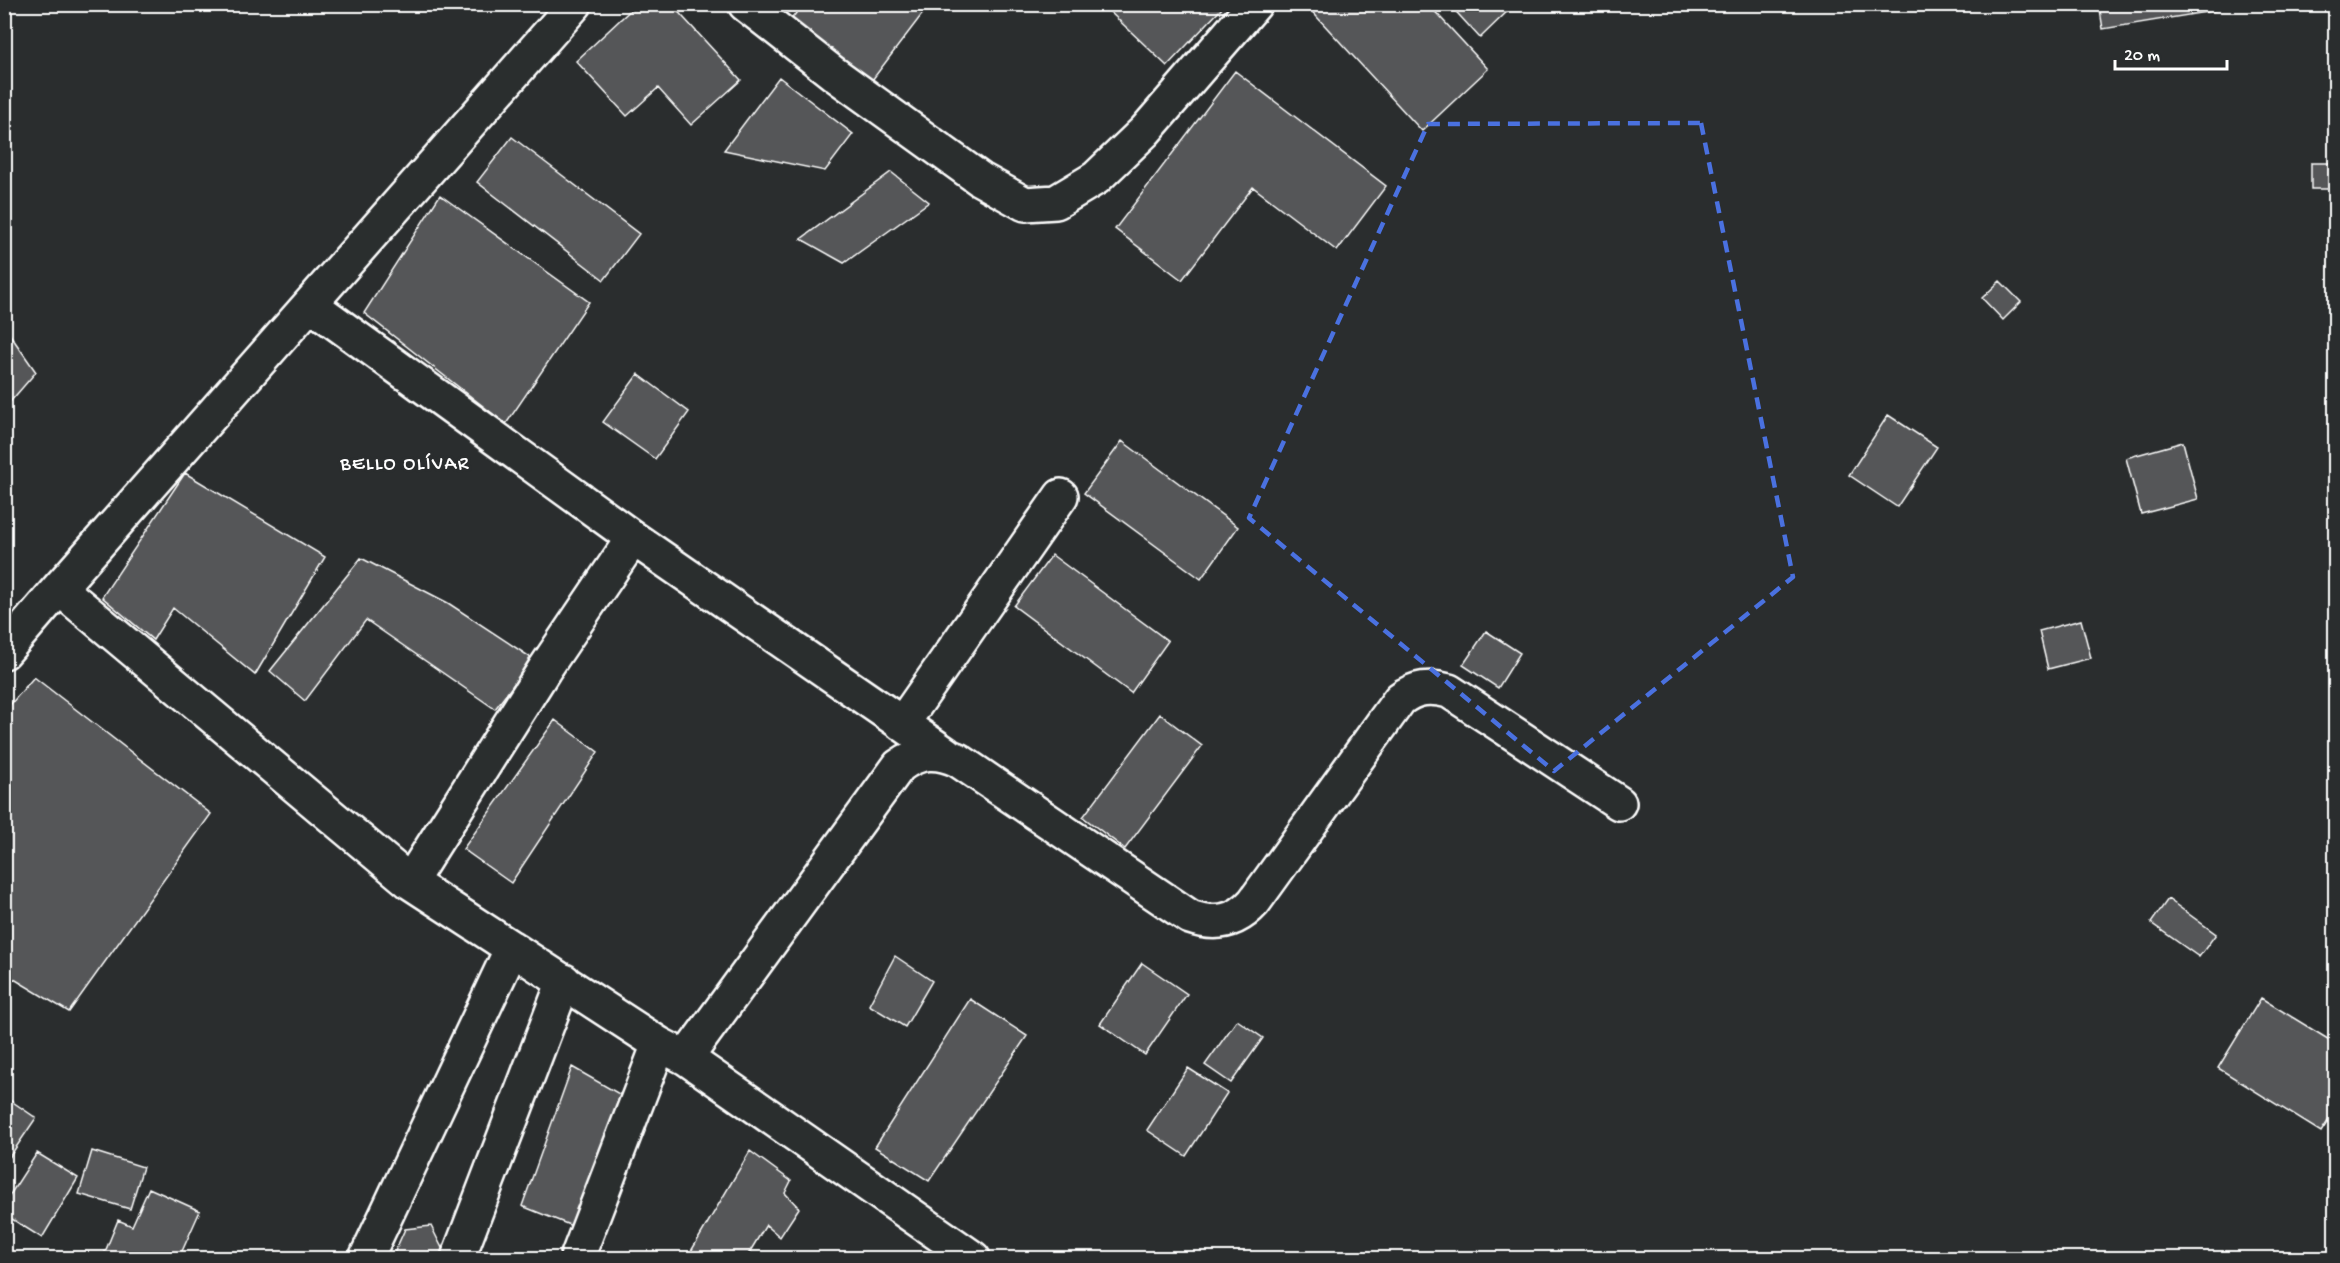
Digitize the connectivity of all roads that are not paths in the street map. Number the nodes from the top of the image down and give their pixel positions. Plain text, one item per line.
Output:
1 (575, 4) edge
2 (745, 4) edge
3 (1256, 4) edge
4 (310, 304) junction
5 (1061, 496) dead end
6 (633, 538) junction
7 (59, 588) junction
8 (4, 652) edge
9 (902, 724) junction
10 (946, 754) junction
11 (1619, 803) dead end
12 (410, 882) junction
13 (513, 948) junction
14 (564, 981) junction
15 (673, 1051) junction
16 (366, 1258) edge
17 (458, 1258) edge
18 (577, 1258) edge
19 (973, 1258) edge

1 - 4 street
2 - 3 street
4 - 6 street
4 - 7 street
5 - 9 street
6 - 9 street
6 - 12 street
7 - 8 street
7 - 12 street
9 - 10 street
10 - 11 street
10 - 15 street
12 - 13 street
13 - 14 street
13 - 16 street
14 - 15 street
14 - 17 street
15 - 18 street
15 - 19 street

